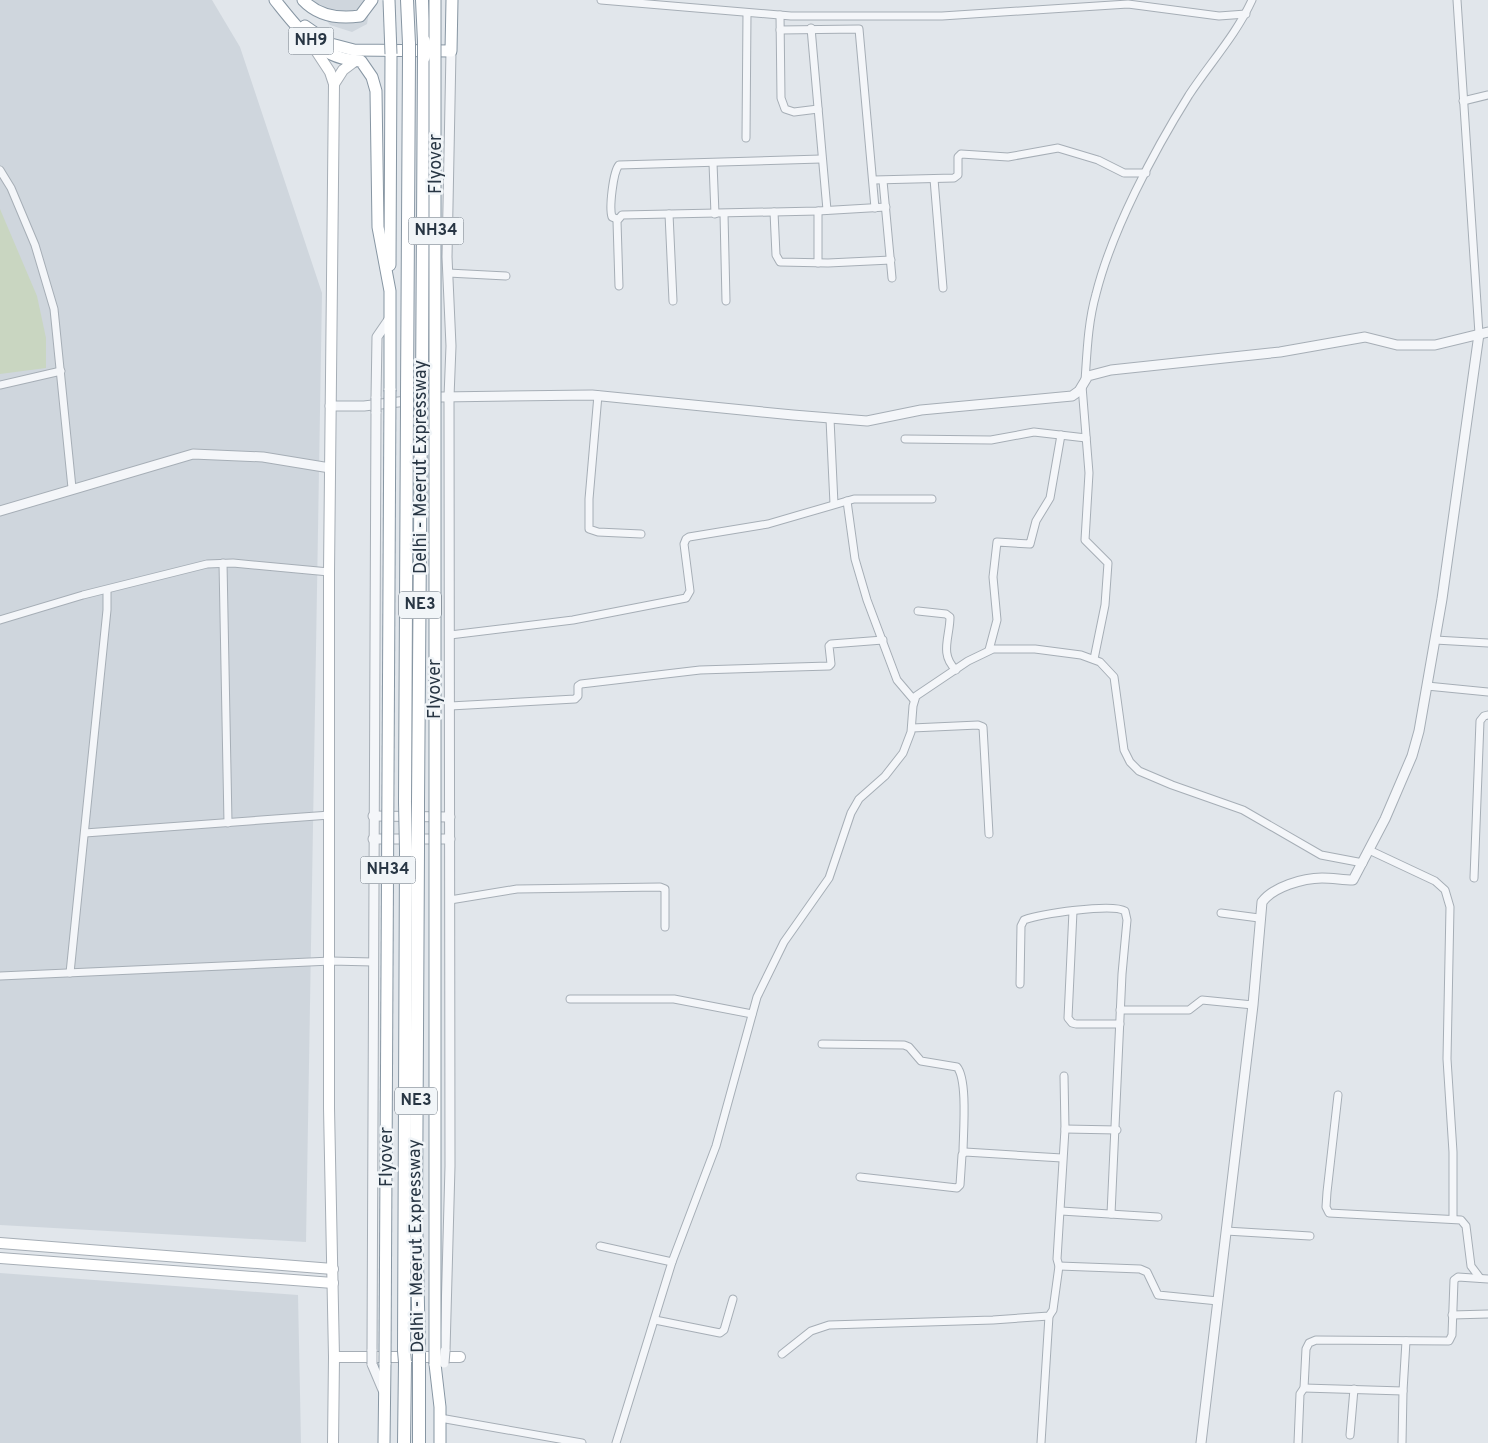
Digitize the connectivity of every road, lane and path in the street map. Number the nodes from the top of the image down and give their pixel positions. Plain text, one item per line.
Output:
1 (275, 0) edge
2 (303, 0) edge
3 (372, 0) edge
4 (389, 0) edge
5 (407, 0) edge
6 (422, 0) edge
7 (435, 0) edge
8 (452, 0) edge
9 (601, 0) edge
10 (1252, 0) edge
11 (1457, 0) edge
12 (747, 13) junction
13 (1246, 14) junction
14 (780, 15) junction
15 (811, 28) junction
16 (780, 30) junction
17 (313, 38) junction
18 (451, 51) junction
19 (358, 61) junction
20 (334, 84) junction
21 (1488, 95) edge
22 (1463, 100) junction
23 (818, 109) junction
24 (746, 138) dead end
25 (822, 159) junction
26 (713, 164) junction
27 (0, 170) edge
28 (1146, 173) junction
29 (934, 179) junction
30 (874, 180) junction
31 (883, 181) junction
32 (875, 208) junction
33 (886, 208) junction
34 (827, 210) junction
35 (818, 211) junction
36 (774, 212) junction
37 (669, 214) junction
38 (715, 214) junction
39 (724, 214) junction
40 (617, 219) junction
41 (891, 260) junction
42 (818, 264) junction
43 (448, 273) junction
44 (506, 276) dead end
45 (892, 278) dead end
46 (619, 286) dead end
47 (943, 288) dead end
48 (390, 291) junction
49 (673, 301) dead end
50 (726, 301) dead end
51 (390, 318) junction
52 (1484, 333) edge
53 (61, 371) junction
54 (1083, 383) junction
55 (0, 385) edge
56 (598, 395) junction
57 (449, 397) junction
58 (330, 406) junction
59 (830, 419) junction
60 (1061, 435) junction
61 (1086, 438) junction
62 (905, 439) dead end
63 (330, 468) junction
64 (72, 488) junction
65 (932, 499) dead end
66 (847, 501) junction
67 (834, 504) junction
68 (0, 510) edge
69 (641, 534) dead end
70 (223, 563) junction
71 (329, 572) junction
72 (107, 590) junction
73 (918, 611) dead end
74 (0, 620) edge
75 (450, 635) junction
76 (884, 640) junction
77 (1435, 640) junction
78 (1488, 643) edge
79 (990, 650) junction
80 (1094, 659) junction
81 (956, 670) junction
82 (1427, 686) junction
83 (1488, 692) edge
84 (914, 700) junction
85 (450, 706) junction
86 (1488, 715) edge
87 (912, 728) junction
88 (411, 802) junction
89 (330, 815) junction
90 (374, 816) junction
91 (450, 817) junction
92 (228, 823) junction
93 (85, 833) junction
94 (989, 834) dead end
95 (374, 839) junction
96 (450, 839) junction
97 (1369, 850) junction
98 (412, 851) junction
99 (1363, 863) junction
100 (1474, 878) dead end
101 (450, 900) junction
102 (1073, 911) junction
103 (1221, 913) dead end
104 (1260, 918) junction
105 (665, 927) dead end
106 (331, 961) junction
107 (373, 962) junction
108 (70, 973) junction
109 (0, 976) edge
110 (1020, 984) dead end
111 (570, 999) dead end
112 (1253, 1005) junction
113 (1120, 1010) junction
114 (752, 1014) junction
115 (1120, 1024) junction
116 (822, 1044) dead end
117 (1064, 1076) dead end
118 (1338, 1095) dead end
119 (1065, 1129) junction
120 (1117, 1130) junction
121 (963, 1153) junction
122 (1062, 1158) junction
123 (860, 1177) dead end
124 (1061, 1211) junction
125 (1111, 1214) junction
126 (1158, 1217) dead end
127 (1453, 1219) junction
128 (1226, 1231) junction
129 (1310, 1236) dead end
130 (0, 1243) edge
131 (600, 1246) dead end
132 (0, 1258) edge
133 (672, 1262) junction
134 (1059, 1266) junction
135 (333, 1269) junction
136 (1484, 1279) edge
137 (333, 1283) junction
138 (733, 1299) dead end
139 (1218, 1300) junction
140 (1452, 1314) junction
141 (1488, 1314) edge
142 (1049, 1316) junction
143 (655, 1320) junction
144 (1406, 1340) junction
145 (782, 1354) dead end
146 (334, 1357) junction
147 (460, 1357) dead end
148 (440, 1363) junction
149 (1304, 1388) junction
150 (1354, 1389) junction
151 (1403, 1392) junction
152 (385, 1395) junction
153 (440, 1418) junction
154 (1350, 1434) dead end
155 (333, 1443) edge
156 (384, 1443) edge
157 (404, 1443) edge
158 (419, 1443) edge
159 (440, 1443) edge
160 (582, 1443) edge
161 (616, 1443) edge
162 (1041, 1443) edge
163 (1201, 1443) edge
164 (1298, 1443) edge
165 (1402, 1443) edge

1 - 17 highway, NH9
2 - 3 highway, NH9
4 - 48 highway, NH34, bridge
5 - 88 highway, Delhi - Meerut Expressway / NE3, bridge
6 - 88 highway, Delhi - Meerut Expressway / NE3, bridge
7 - 148 highway, Flyover / NH34, bridge
8 - 18 highway
9 - 12 street
10 - 13 street
11 - 22 street
12 - 14 street
12 - 24 street
13 - 14 street
13 - 28 street
14 - 16 street
15 - 16 street
15 - 23 street
15 - 30 street
16 - 23 street
17 - 18 highway, NH9
17 - 19 highway, NH9
17 - 20 main road
18 - 43 street
19 - 20 main road
19 - 48 highway, NH34
20 - 58 main road
21 - 22 street
22 - 52 street
23 - 25 street
25 - 26 street
25 - 34 street
26 - 38 street
26 - 40 street
27 - 53 street
28 - 29 street
28 - 54 street
29 - 31 street
29 - 47 street
30 - 31 street
30 - 32 street
31 - 33 street
32 - 33 street
32 - 34 street
33 - 41 street
34 - 35 street
35 - 36 street
35 - 42 street
36 - 39 street
36 - 42 street
37 - 38 street
37 - 40 street
37 - 49 street
38 - 39 street
39 - 50 street
40 - 46 street
41 - 42 street
41 - 45 street
43 - 44 street
43 - 57 street
48 - 51 highway, NH34
51 - 90 street, bridge
51 - 152 highway, Flyover / NH34, bridge
52 - 54 street
52 - 77 street
53 - 55 street
53 - 64 street
54 - 59 street
54 - 61 street
56 - 57 street
56 - 59 street
56 - 69 street
57 - 58 street
57 - 75 street
58 - 63 main road
59 - 67 street
60 - 61 street
60 - 62 street
60 - 79 street
61 - 80 street
63 - 64 street
63 - 71 main road
64 - 68 street
65 - 66 street
66 - 67 street
66 - 76 street
67 - 75 street
70 - 71 street
70 - 72 street
70 - 92 street
71 - 89 main road
72 - 74 street
72 - 93 street
73 - 81 street
75 - 85 street
76 - 84 street
76 - 85 street
77 - 78 street
77 - 82 street
79 - 80 street
79 - 81 street
80 - 99 street
81 - 84 street
82 - 83 street
82 - 97 street
84 - 87 street
85 - 91 street
86 - 100 street
87 - 94 street
87 - 114 street
88 - 98 highway, Delhi - Meerut Expressway / NE3, bridge
89 - 92 street
89 - 106 main road
90 - 91 street
90 - 95 street
91 - 96 street
92 - 93 street
93 - 108 street
95 - 96 street
95 - 107 street
96 - 101 street
97 - 99 street
97 - 127 street
98 - 157 highway, Delhi - Meerut Expressway / NE3
98 - 158 highway, Delhi - Meerut Expressway / NE3
99 - 104 street
101 - 105 street
101 - 148 street, bridge
102 - 110 street
102 - 113 street
102 - 115 street
103 - 104 street
104 - 112 street
106 - 107 street
106 - 108 street
106 - 135 main road
107 - 152 street, bridge
108 - 109 street
111 - 114 street
112 - 113 street
112 - 128 street
113 - 115 street
114 - 133 street
115 - 120 street
116 - 121 street
117 - 119 street
118 - 127 street
119 - 120 street
119 - 122 street
120 - 125 street
121 - 122 street
121 - 123 street
122 - 124 street
124 - 125 street
124 - 134 street
125 - 126 street
127 - 136 street
128 - 129 street
128 - 139 street
130 - 135 main road
131 - 133 street
132 - 137 main road
133 - 143 street
134 - 139 street
134 - 142 street
135 - 137 main road
136 - 140 street
137 - 146 main road
138 - 143 street
139 - 163 street
140 - 141 street
140 - 144 street
142 - 145 street
142 - 162 street
143 - 161 street
144 - 149 street
144 - 151 street
146 - 147 main road
146 - 155 main road
148 - 153 highway, Flyover / NH34
149 - 150 street
149 - 164 street
150 - 151 street
150 - 154 street
151 - 165 street
152 - 156 highway, NH34
153 - 159 highway, NH34
153 - 160 street

